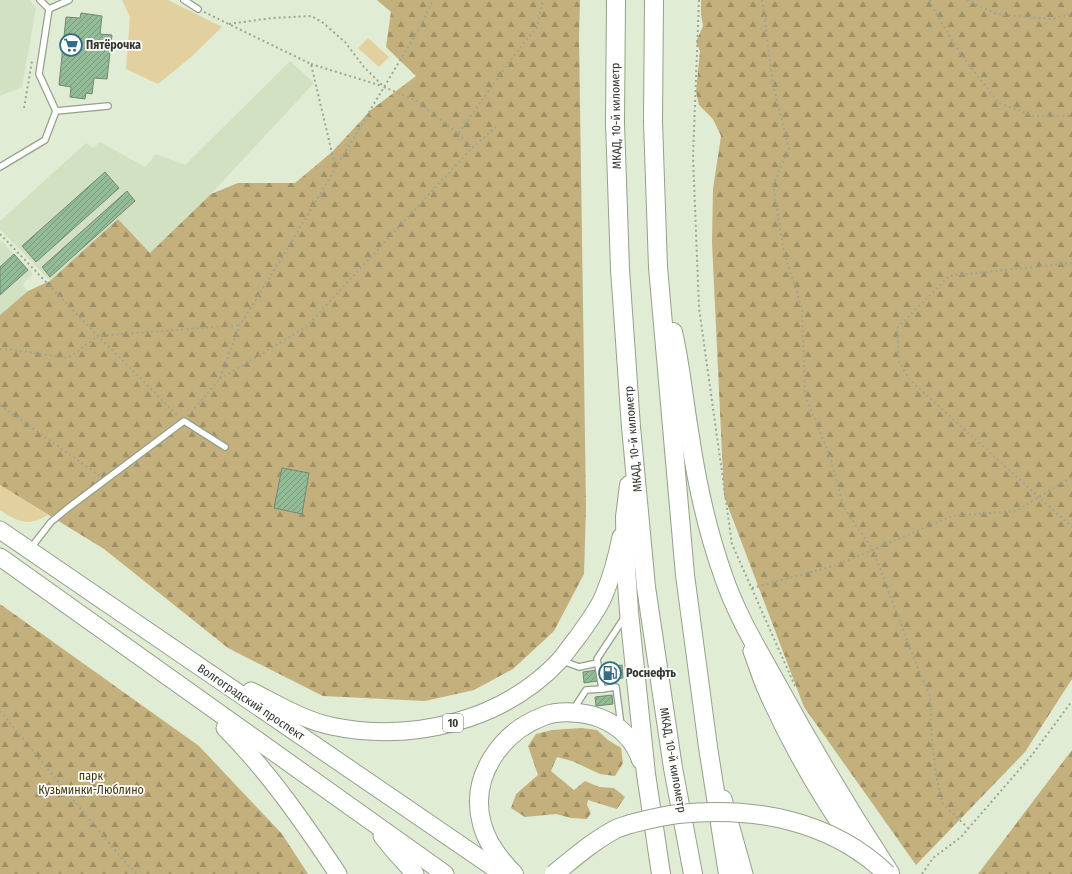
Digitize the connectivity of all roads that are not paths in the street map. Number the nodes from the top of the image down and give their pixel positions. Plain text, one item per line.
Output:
1 (40, 0) edge
2 (69, 0) edge
3 (184, 0) edge
4 (197, 0) edge
5 (616, 0) edge
6 (654, 0) edge
7 (191, 5) junction
8 (49, 9) junction
9 (198, 9) road end
10 (108, 106) dead end
11 (56, 111) junction
12 (0, 166) edge
13 (658, 267) junction
14 (631, 427) junction
15 (224, 447) dead end
16 (626, 517) junction
17 (0, 530) edge
18 (29, 550) junction
19 (0, 557) edge
20 (629, 612) junction
21 (742, 621) junction
22 (185, 656) junction
23 (560, 660) junction
24 (598, 663) junction
25 (602, 689) junction
26 (189, 692) junction
27 (571, 713) junction
28 (622, 732) junction
29 (708, 747) junction
30 (646, 774) junction
31 (371, 822) junction
32 (338, 874) edge
33 (415, 874) edge
34 (445, 874) edge
35 (503, 874) edge
36 (514, 874) edge
37 (554, 874) edge
38 (661, 874) edge
39 (693, 874) edge
40 (728, 874) edge
41 (744, 874) edge
42 (875, 874) edge
43 (887, 874) edge
44 (890, 874) edge

1 - 8 lane
2 - 8 lane
3 - 7 lane
4 - 7 lane
5 - 14 highway, МКАД, 10-й километр
6 - 13 highway
7 - 9 lane
8 - 11 lane
10 - 11 lane
11 - 12 lane
13 - 21 highway
13 - 29 highway
14 - 16 highway, 10
14 - 39 highway, МКАД, 10-й километр
15 - 18 lane
16 - 20 highway
16 - 23 main road, 10
17 - 18 main road, Волгоградский проспект
18 - 22 main road, Волгоградский проспект
19 - 26 main road
20 - 24 lane
20 - 30 highway
21 - 42 main road
21 - 44 highway
22 - 23 main road, 10
22 - 35 main road, Волгоградский проспект
23 - 24 lane
24 - 25 lane
25 - 27 lane
25 - 28 lane
26 - 31 main road
26 - 32 main road
27 - 28 highway
27 - 36 highway
28 - 30 highway
29 - 40 highway
29 - 41 main road
30 - 38 highway
31 - 33 main road
31 - 34 main road
37 - 43 highway, bridge

